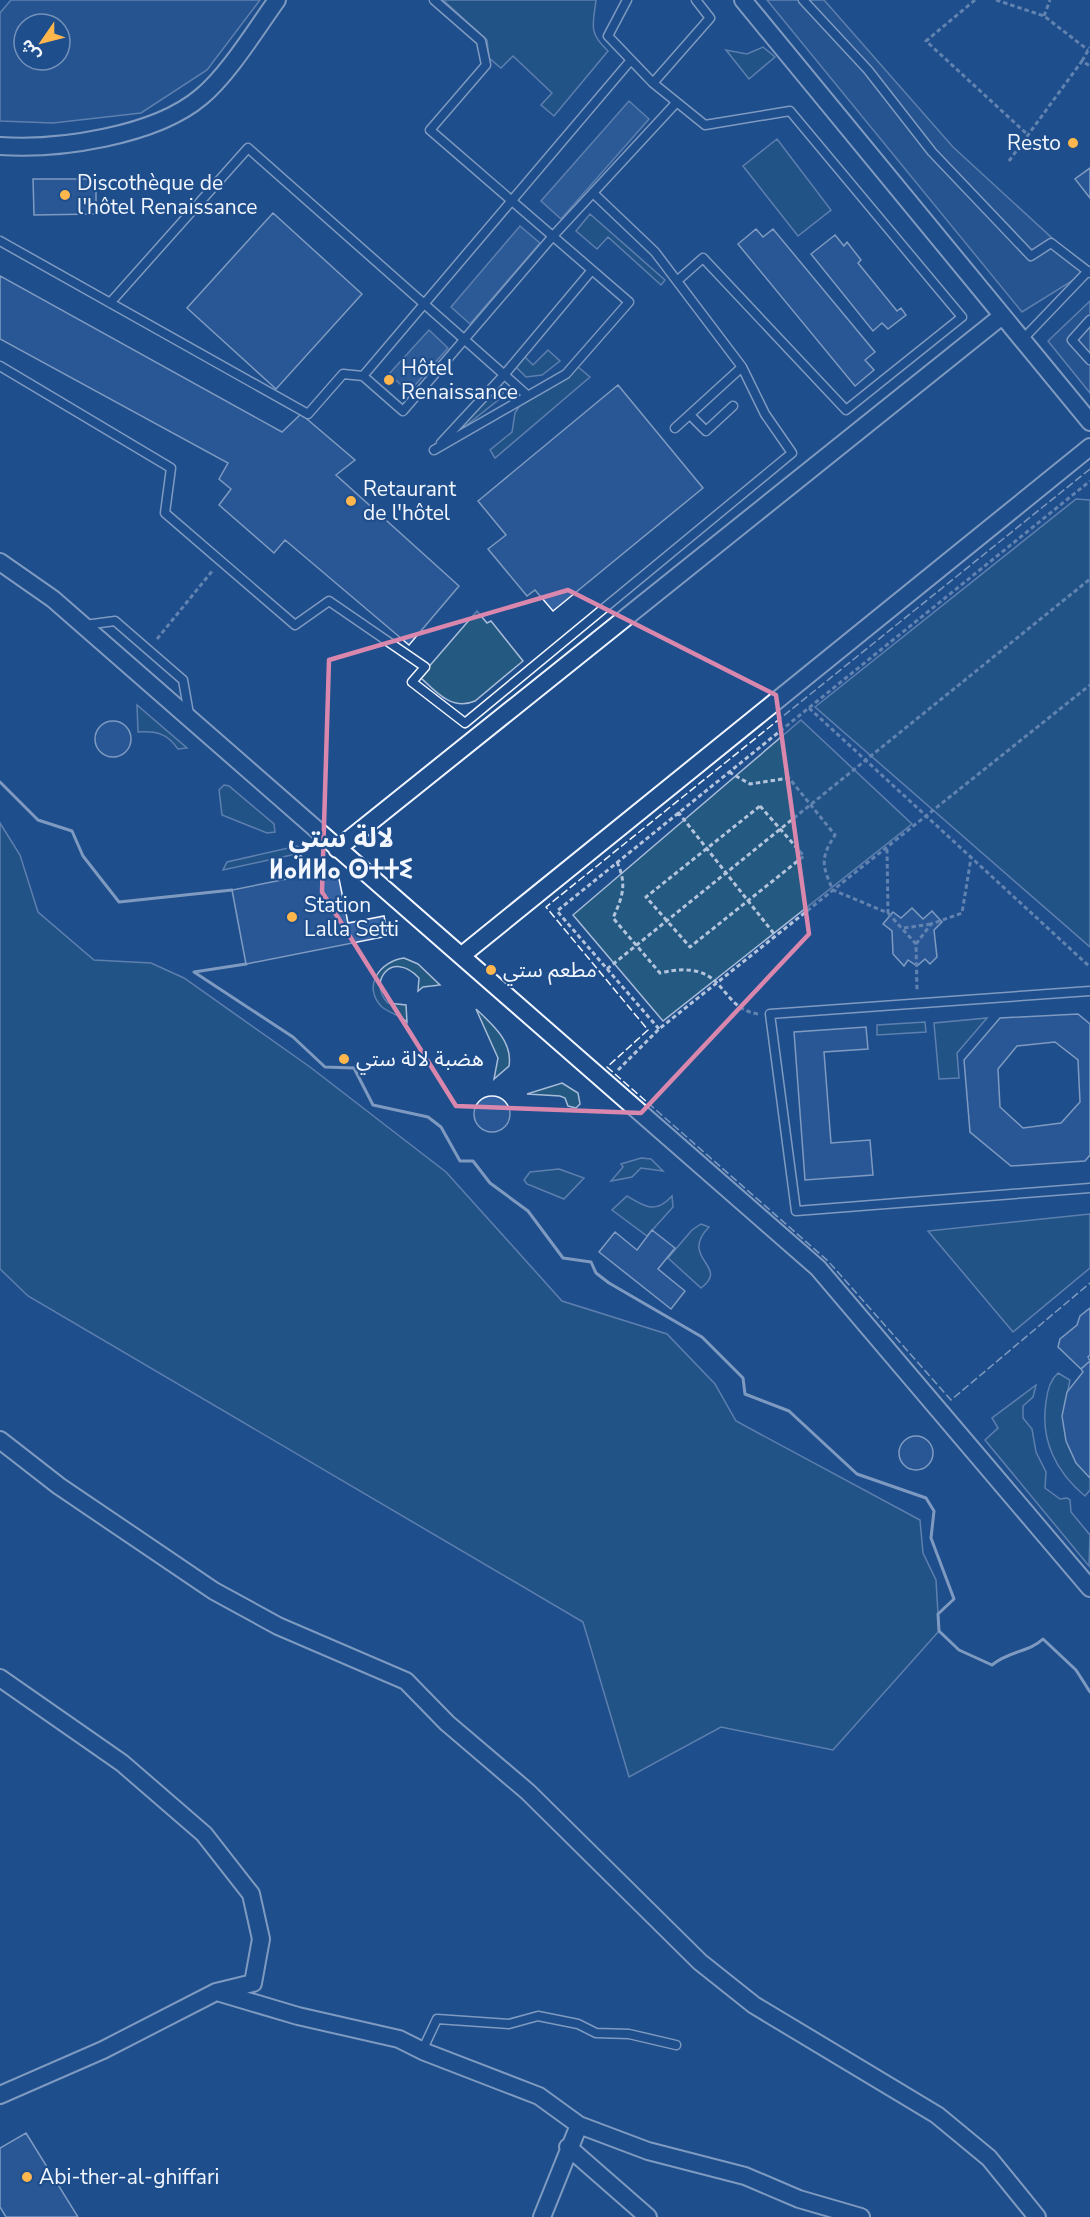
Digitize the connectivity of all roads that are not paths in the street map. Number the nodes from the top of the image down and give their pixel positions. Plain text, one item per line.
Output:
1 (277, 0) edge
2 (434, 0) edge
3 (627, 0) edge
4 (696, 0) edge
5 (743, 0) edge
6 (803, 0) edge
7 (631, 60) junction
8 (653, 83) junction
9 (676, 103) junction
10 (0, 146) edge
11 (593, 193) junction
12 (510, 200) junction
13 (553, 236) junction
14 (0, 241) edge
15 (592, 270) junction
16 (1089, 272) edge
17 (677, 281) junction
18 (110, 303) junction
19 (426, 303) junction
20 (1002, 316) junction
21 (1090, 320) edge
22 (464, 340) junction
23 (1022, 340) junction
24 (1090, 360) edge
25 (0, 366) edge
26 (742, 367) junction
27 (504, 375) junction
28 (363, 376) junction
29 (527, 395) junction
30 (733, 406) dead end
31 (690, 415) junction
32 (1090, 422) edge
33 (675, 428) dead end
34 (1090, 447) edge
35 (0, 562) edge
36 (82, 625) junction
37 (190, 720) junction
38 (337, 849) junction
39 (461, 956) junction
40 (1090, 991) edge
41 (1090, 1188) edge
42 (0, 1440) edge
43 (1090, 1588) edge
44 (0, 1678) edge
45 (216, 1992) junction
46 (676, 2045) dead end
47 (422, 2051) junction
48 (0, 2095) edge
49 (579, 2125) junction
50 (568, 2147) junction
51 (542, 2217) edge
52 (648, 2217) edge
53 (861, 2217) edge
54 (1037, 2217) edge

1 - 10 street
2 - 12 lane
3 - 7 lane
4 - 8 lane
5 - 20 street
6 - 16 lane
7 - 8 lane
7 - 12 lane
8 - 9 lane
9 - 11 lane
9 - 17 lane
11 - 13 lane
11 - 17 lane
12 - 13 lane
12 - 19 lane
13 - 15 lane
13 - 22 lane
14 - 18 lane
15 - 27 lane
15 - 29 lane
16 - 23 lane
17 - 26 lane
18 - 19 lane
18 - 28 lane
19 - 22 lane
19 - 28 lane
20 - 23 street
20 - 38 street
21 - 24 lane
22 - 27 lane
22 - 28 lane
23 - 32 street
25 - 26 lane
26 - 31 lane
27 - 29 lane
27 - 29 lane
30 - 31 lane
31 - 33 lane
34 - 39 street
35 - 36 street
36 - 37 street
36 - 37 lane
37 - 38 street
38 - 39 street
39 - 43 street
40 - 41 lane
42 - 54 street
44 - 45 street
45 - 47 street
45 - 48 street
46 - 47 lane
47 - 49 street
49 - 50 street
49 - 53 street
50 - 51 street
50 - 52 street

